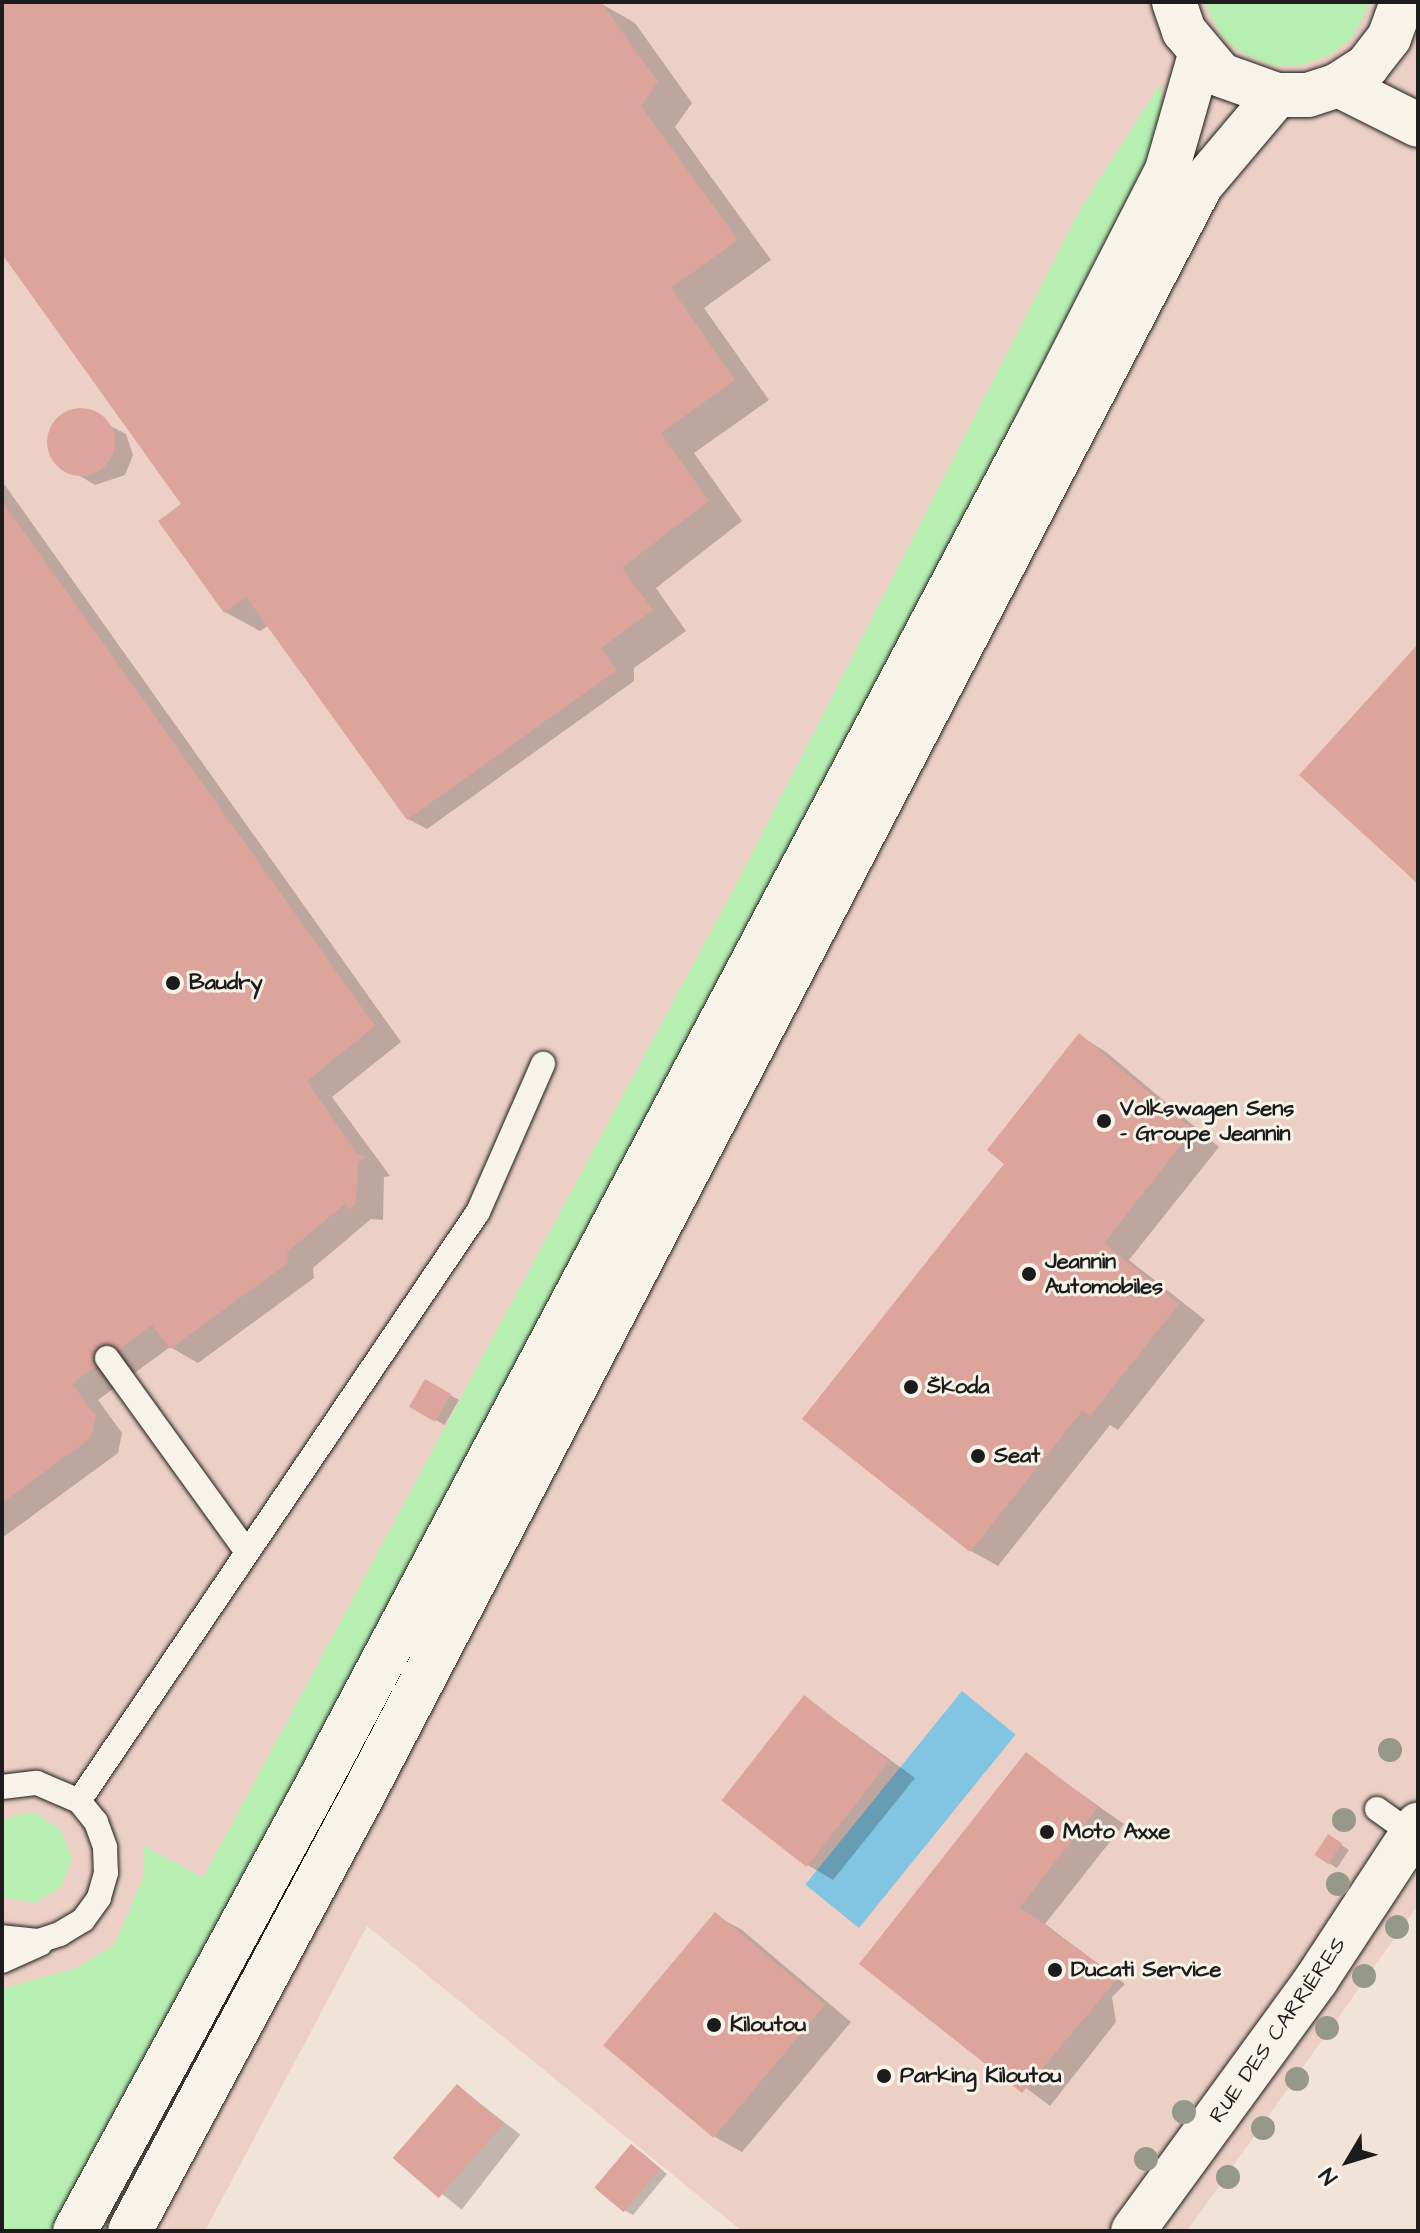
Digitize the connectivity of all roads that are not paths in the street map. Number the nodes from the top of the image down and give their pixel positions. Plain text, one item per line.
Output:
1 (1174, 2) edge
2 (1408, 13) edge
3 (1200, 55) junction
4 (1338, 85) junction
5 (1277, 95) junction
6 (1418, 125) edge
7 (543, 1064) dead end
8 (107, 1358) dead end
9 (247, 1552) junction
10 (2, 1787) edge
11 (79, 1801) junction
12 (1377, 1809) dead end
13 (1415, 1830) edge
14 (60, 1934) junction
15 (2, 1937) edge
16 (2, 1961) edge
17 (75, 2231) edge
18 (130, 2231) edge
19 (1133, 2231) edge

1 - 3 main road
2 - 4 main road
3 - 5 main road
3 - 17 main road
4 - 5 main road
4 - 6 main road
5 - 18 main road
7 - 9 lane
8 - 9 lane
9 - 11 lane
10 - 11 lane
11 - 14 lane
12 - 13 lane
13 - 19 main road, RUE DES CARRIÈRES
14 - 15 lane
14 - 16 lane

